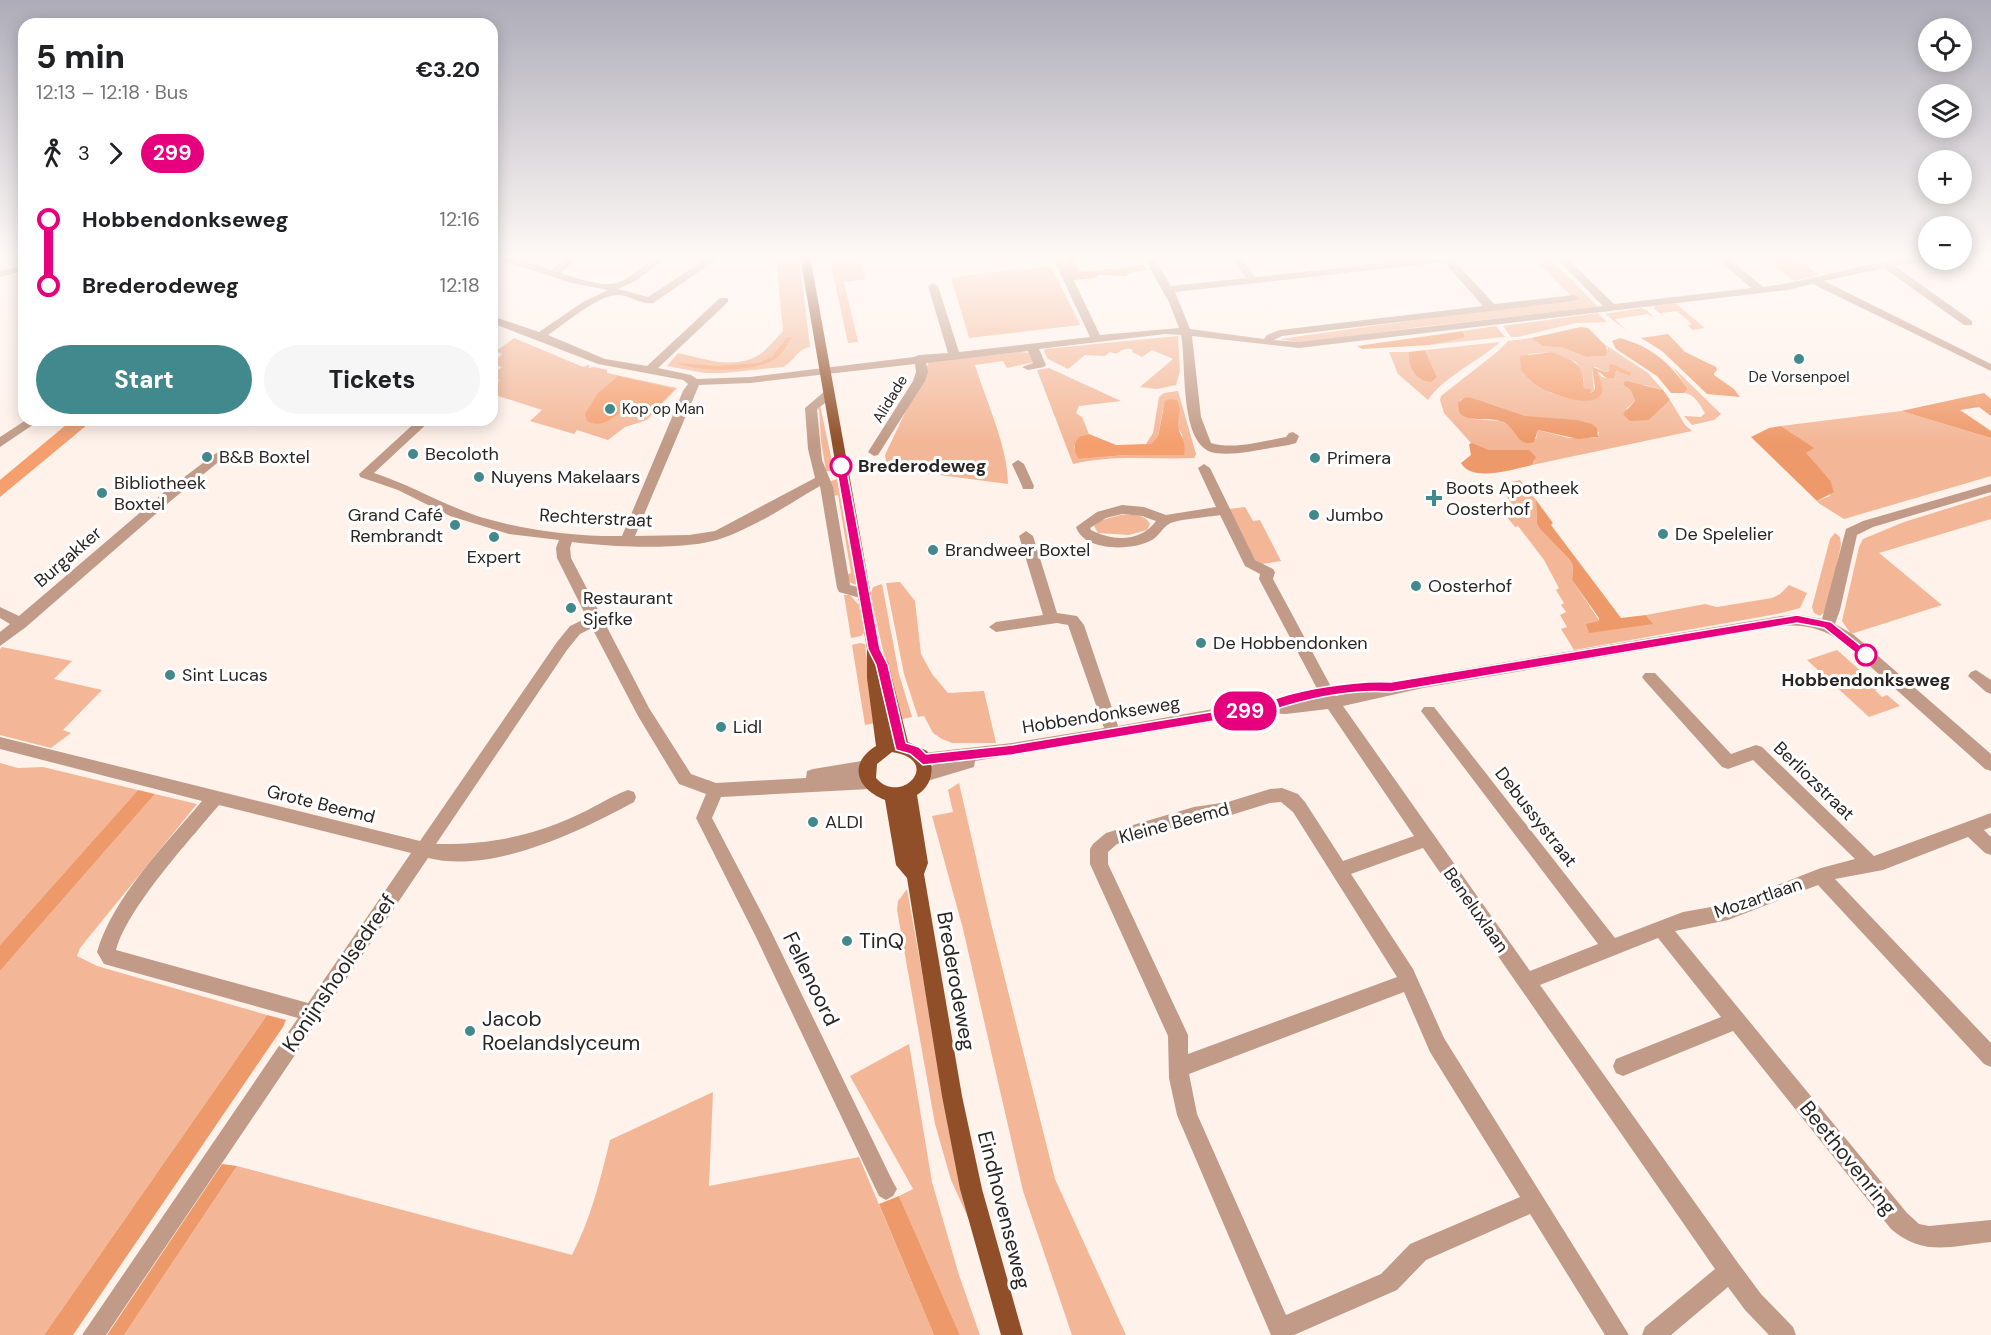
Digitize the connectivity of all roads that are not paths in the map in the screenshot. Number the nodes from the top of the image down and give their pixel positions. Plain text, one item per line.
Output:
1 (567, 318) edge
2 (705, 318) edge
3 (816, 318) edge
4 (943, 318) edge
5 (1087, 318) edge
6 (1181, 318) edge
7 (1404, 318) edge
8 (1526, 318) edge
9 (1891, 318) edge
10 (1962, 318) edge
11 (498, 321) edge
12 (1968, 323) dead end
13 (1187, 331) junction
14 (540, 336) junction
15 (1096, 338) junction
16 (1267, 343) junction
17 (1032, 346) junction
18 (954, 355) junction
19 (919, 358) junction
20 (1028, 367) dead end
21 (1991, 368) edge
22 (650, 370) junction
23 (825, 370) junction
24 (695, 383) junction
25 (829, 394) junction
26 (25, 426) edge
27 (418, 426) edge
28 (1293, 436) dead end
29 (0, 443) edge
30 (223, 452) dead end
31 (874, 452) dead end
32 (1018, 464) dead end
33 (1204, 468) dead end
34 (822, 480) junction
35 (1028, 486) dead end
36 (1991, 488) edge
37 (1224, 510) junction
38 (1164, 520) junction
39 (1026, 536) dead end
40 (567, 538) junction
41 (627, 540) junction
42 (864, 594) junction
43 (0, 612) edge
44 (1051, 618) junction
45 (595, 620) junction
46 (21, 623) junction
47 (1827, 625) junction
48 (996, 627) dead end
49 (0, 640) edge
50 (874, 649) junction
51 (1976, 676) dead end
52 (1650, 677) dead end
53 (1991, 688) edge
54 (1328, 697) junction
55 (1429, 711) dead end
56 (1113, 733) junction
57 (0, 743) edge
58 (901, 746) junction
59 (884, 749) junction
60 (1991, 764) edge
61 (924, 767) junction
62 (868, 775) junction
63 (716, 790) junction
64 (900, 793) junction
65 (215, 797) junction
66 (628, 797) dead end
67 (1991, 820) edge
68 (1971, 829) junction
69 (1426, 839) junction
70 (1991, 848) edge
71 (423, 849) junction
72 (1871, 864) junction
73 (1340, 870) junction
74 (1821, 876) junction
75 (1661, 928) junction
76 (1611, 947) junction
77 (1409, 981) junction
78 (1526, 981) junction
79 (312, 1013) junction
80 (1736, 1020) junction
81 (1991, 1057) edge
82 (1623, 1066) dead end
83 (1180, 1067) junction
84 (952, 1096) joint
85 (886, 1189) dead end
86 (1534, 1202) junction
87 (1991, 1231) edge
88 (1730, 1271) junction
89 (1282, 1332) edge
90 (93, 1335) edge
91 (1012, 1335) edge
92 (1618, 1335) edge
93 (1653, 1335) edge
94 (1785, 1335) edge

1 - 14 street
2 - 22 street
3 - 23 main road
4 - 18 street
5 - 15 street
6 - 13 street
7 - 16 street
8 - 16 street
9 - 21 street
10 - 12 street
11 - 14 street
13 - 15 street
13 - 16 street
13 - 28 street
14 - 22 street
15 - 17 street
17 - 18 street
17 - 20 street
18 - 19 street
19 - 23 street
19 - 31 street, Alidade
22 - 24 street
23 - 24 street
23 - 25 main road
24 - 41 street
25 - 34 street
25 - 42 main road
26 - 29 street
27 - 40 street, Rechterstraat
30 - 46 street, Burgakker
32 - 35 street
33 - 37 street, Beneluxlaan
34 - 41 street, Rechterstraat
34 - 42 street
36 - 47 street
37 - 38 street
37 - 54 street, Beneluxlaan
38 - 38 street
39 - 44 street
40 - 41 street, Rechterstraat
40 - 45 street
42 - 50 main road
43 - 46 street
44 - 48 street
44 - 56 street
45 - 63 street
45 - 71 street, Konijnshoolsedreef
46 - 49 street, Burgakker
47 - 54 street, Hobbendonkseweg
47 - 60 street, Hobbendonkseweg
50 - 58 main road
50 - 59 main road
51 - 53 street
52 - 72 street, Berliozstraat
54 - 56 street, Hobbendonkseweg
54 - 69 street, Beneluxlaan
55 - 76 street, Debussystraat
56 - 61 street, Hobbendonkseweg
57 - 65 street, Grote Beemd
58 - 59 main road
58 - 61 main road
59 - 62 main road
61 - 64 main road
62 - 63 street
62 - 64 main road
63 - 85 street, Fellenoord
64 - 84 main road, Brederodeweg
65 - 71 street, Grote Beemd
65 - 79 street
66 - 71 street, Grote Beemd
67 - 68 street, Mozartlaan
68 - 70 street
68 - 72 street, Mozartlaan
69 - 73 street
69 - 78 street, Beneluxlaan
71 - 79 street, Konijnshoolsedreef
72 - 74 street, Mozartlaan
73 - 77 street, Kleine Beemd
73 - 83 street, Kleine Beemd
74 - 75 street, Mozartlaan
74 - 81 street
75 - 76 street, Mozartlaan
75 - 80 street, Beethovenring
76 - 78 street, Mozartlaan
77 - 83 street
77 - 86 street, Kleine Beemd
78 - 88 street, Beneluxlaan
79 - 90 street, Konijnshoolsedreef
80 - 82 street
80 - 87 street, Beethovenring
83 - 89 street, Kleine Beemd
84 - 91 main road, Eindhovenseweg
86 - 89 street, Kleine Beemd
86 - 92 street, Kleine Beemd
88 - 93 street
88 - 94 street, Beneluxlaan

